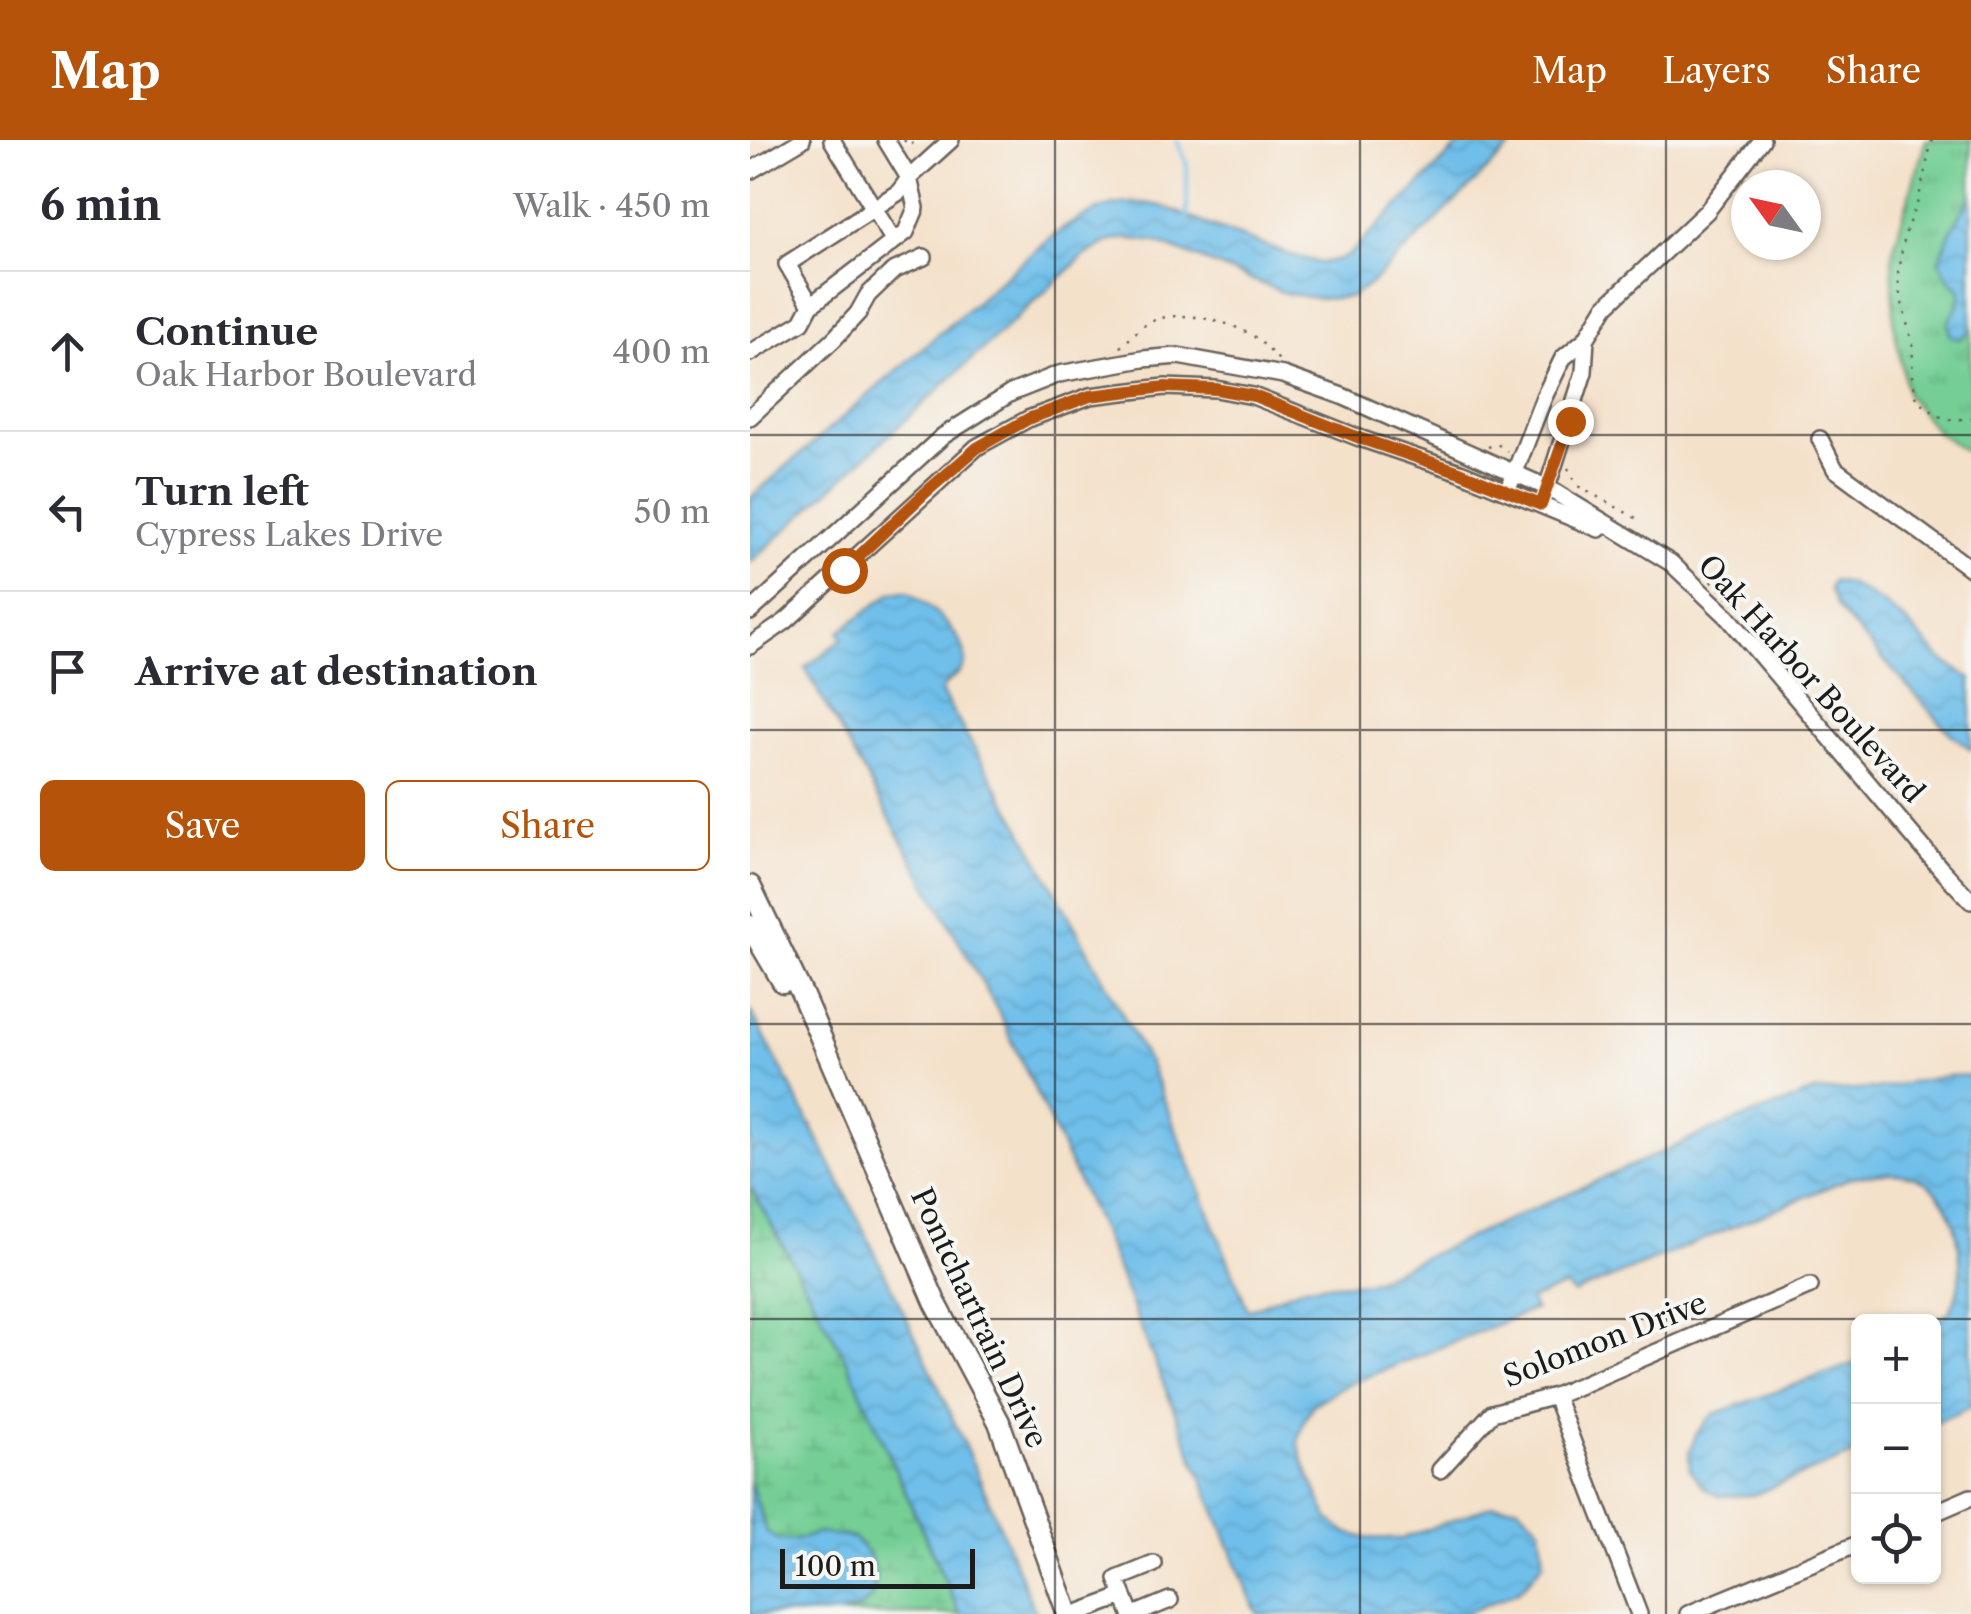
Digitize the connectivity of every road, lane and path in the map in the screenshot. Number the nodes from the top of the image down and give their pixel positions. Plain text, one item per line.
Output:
1 (802, 140) edge
2 (832, 140) edge
3 (886, 140) edge
4 (904, 140) edge
5 (917, 140) edge
6 (951, 140) edge
7 (1762, 140) edge
8 (1932, 140) edge
9 (750, 171) edge
10 (909, 178) junction
11 (874, 210) junction
12 (894, 241) junction
13 (924, 257) dead end
14 (811, 305) junction
15 (1586, 339) junction
16 (750, 352) edge
17 (1114, 352) dead end
18 (1280, 362) dead end
19 (750, 417) edge
20 (1971, 418) edge
21 (1820, 439) dead end
22 (1486, 448) dead end
23 (1508, 452) dead end
24 (1514, 474) junction
25 (1548, 488) junction
26 (1508, 492) junction
27 (1541, 505) junction
28 (1643, 547) junction
29 (1971, 569) edge
30 (750, 612) edge
31 (750, 646) edge
32 (750, 886) edge
33 (1971, 900) edge
34 (750, 926) edge
35 (825, 1052) junction
36 (1810, 1286) dead end
37 (1555, 1396) junction
38 (1440, 1470) dead end
39 (1971, 1498) edge
40 (1941, 1510) edge
41 (1851, 1547) edge
42 (1154, 1564) dead end
43 (1124, 1596) junction
44 (1170, 1600) dead end
45 (1068, 1614) edge
46 (1076, 1614) edge
47 (1134, 1614) edge
48 (1639, 1614) edge
49 (1688, 1614) edge

1 - 9 street
2 - 11 street
3 - 10 street
4 - 5 path
6 - 10 street
7 - 15 street
8 - 20 path
10 - 11 street
10 - 12 street
11 - 12 street
11 - 14 street
12 - 14 street
13 - 19 street
14 - 16 street
15 - 24 street
15 - 25 street
17 - 18 path
21 - 29 street
22 - 23 path
24 - 25 street, Oak Harbor Boulevard
24 - 26 street
24 - 30 street, Oak Harbor Boulevard
25 - 27 street
25 - 28 street, Oak Harbor Boulevard
26 - 27 street, Oak Harbor Boulevard
26 - 31 street, Oak Harbor Boulevard
27 - 28 street, Oak Harbor Boulevard
28 - 33 street, Oak Harbor Boulevard
32 - 35 main road, Pontchartrain Drive
34 - 35 main road, Pontchartrain Drive
35 - 45 main road, Pontchartrain Drive
36 - 37 street, Solomon Drive
37 - 38 street, Solomon Drive
37 - 48 street
39 - 40 street
41 - 49 street
42 - 43 street
43 - 46 street
43 - 47 street
44 - 47 street

